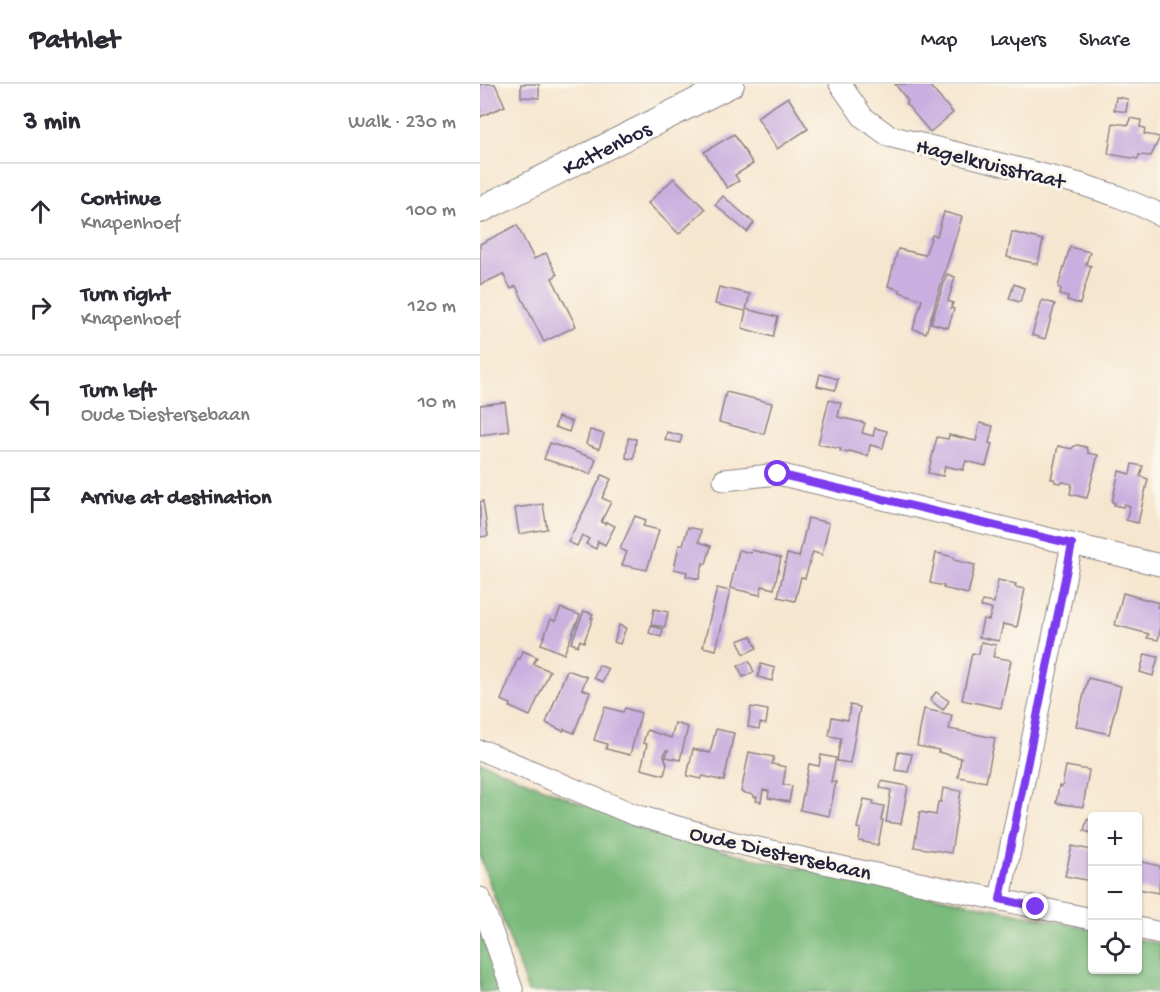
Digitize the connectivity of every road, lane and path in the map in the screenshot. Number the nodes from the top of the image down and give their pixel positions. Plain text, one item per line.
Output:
1 (731, 84) edge
2 (840, 84) edge
3 (480, 210) edge
4 (1160, 216) edge
5 (724, 480) dead end
6 (1072, 544) junction
7 (1160, 565) edge
8 (480, 751) edge
9 (480, 898) edge
10 (1000, 899) junction
11 (1088, 918) edge
12 (1142, 929) edge
13 (1160, 933) edge
14 (513, 992) edge

1 - 3 main road, Kattenbos
2 - 4 street, Hagelkruisstraat
5 - 6 street
6 - 7 street
6 - 10 street
8 - 10 street, Oude Diestersebaan
9 - 14 street
10 - 11 street, Oude Diestersebaan
12 - 13 street

